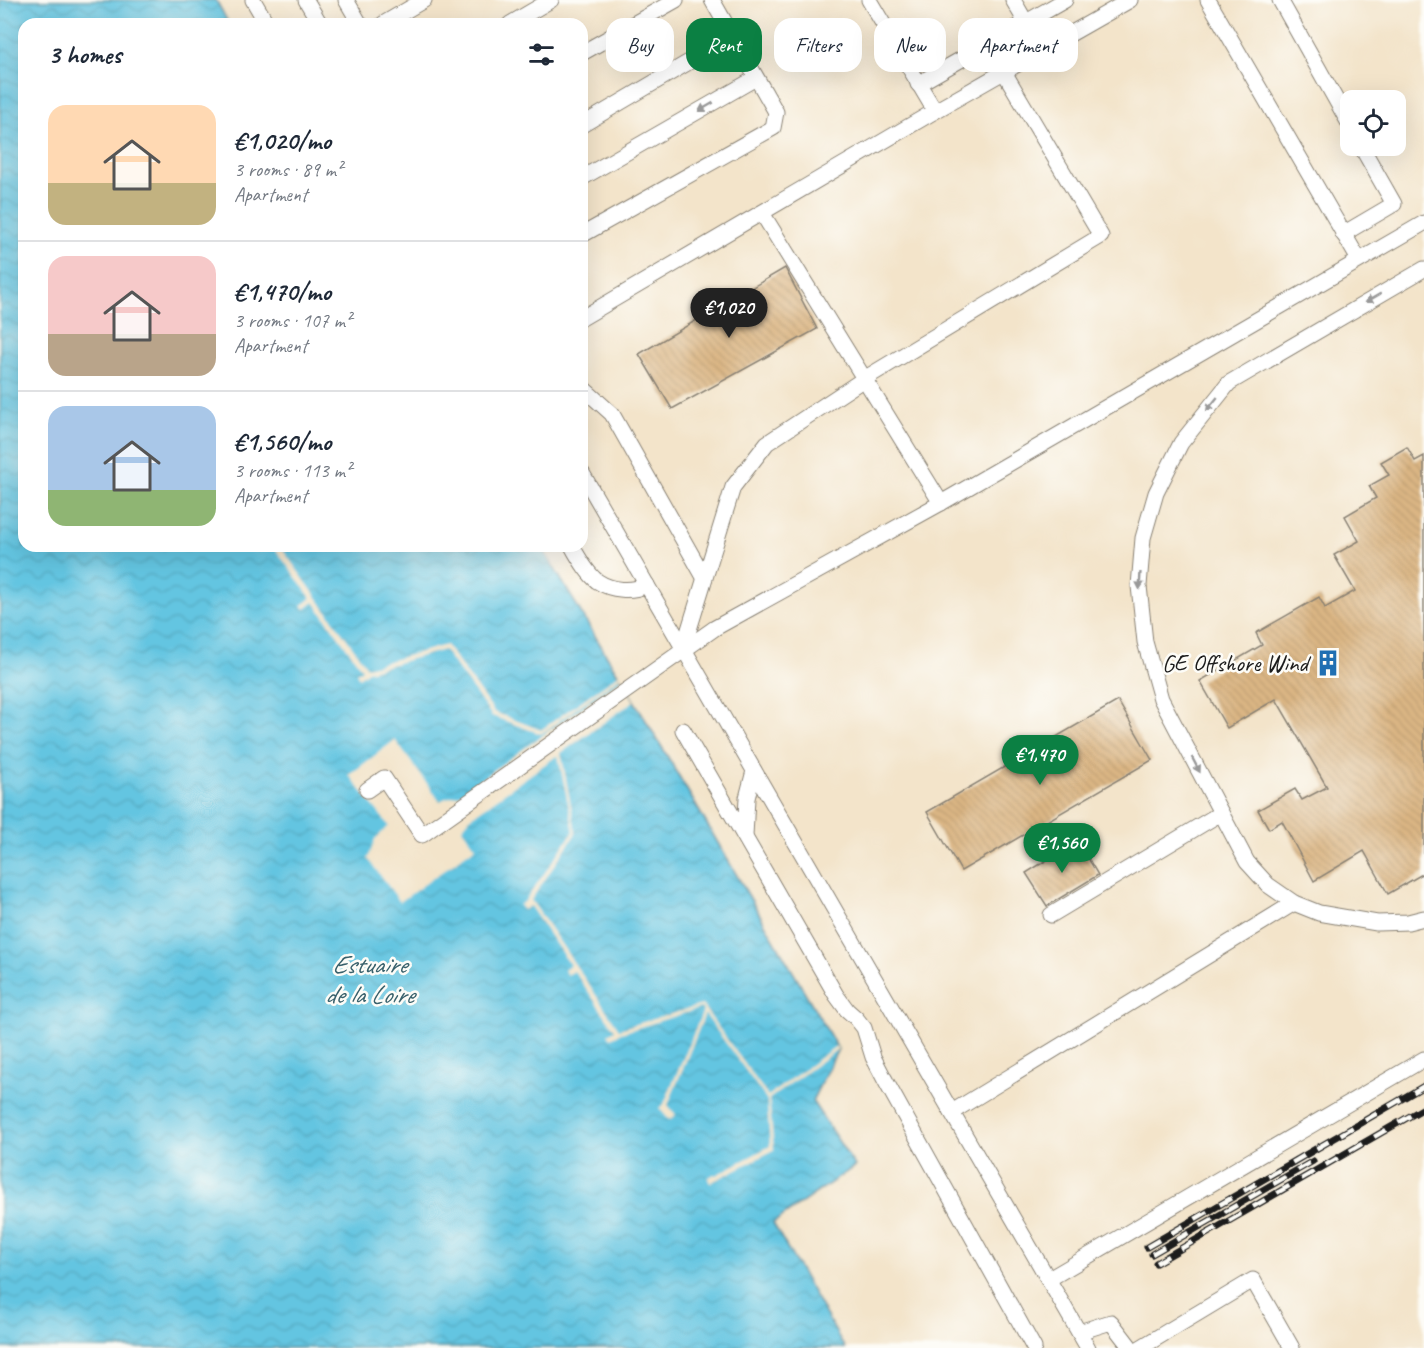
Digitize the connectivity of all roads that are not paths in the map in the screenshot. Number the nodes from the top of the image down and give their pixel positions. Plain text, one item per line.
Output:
1 (252, 0) edge
2 (306, 0) edge
3 (346, 0) edge
4 (424, 0) edge
5 (551, 0) edge
6 (676, 0) edge
7 (712, 0) edge
8 (869, 0) edge
9 (1013, 0) edge
10 (1065, 0) edge
11 (1130, 0) edge
12 (1208, 0) edge
13 (1280, 0) edge
14 (263, 18) edge
15 (316, 18) edge
16 (356, 18) edge
17 (392, 18) edge
18 (520, 18) edge
19 (722, 18) edge
20 (1024, 18) edge
21 (1033, 18) edge
22 (1078, 30) edge
23 (588, 50) edge
24 (958, 61) edge
25 (686, 64) edge
26 (753, 72) edge
27 (1004, 72) joint
28 (756, 78) junction
29 (918, 84) junction
30 (1340, 108) edge
31 (935, 111) junction
32 (588, 121) edge
33 (1367, 156) edge
34 (588, 175) edge
35 (762, 213) junction
36 (1424, 223) edge
37 (588, 232) edge
38 (1343, 234) junction
39 (1359, 260) junction
40 (1424, 269) edge
41 (588, 314) edge
42 (864, 379) junction
43 (588, 392) edge
44 (588, 483) edge
45 (941, 503) junction
46 (576, 552) edge
47 (704, 577) junction
48 (647, 585) junction
49 (684, 649) junction
50 (683, 730) dead end
51 (754, 771) junction
52 (367, 790) dead end
53 (1221, 813) junction
54 (745, 836) junction
55 (1294, 903) junction
56 (1051, 915) dead end
57 (1424, 918) edge
58 (1424, 1059) edge
59 (952, 1112) junction
60 (1049, 1279) junction
61 (1079, 1332) junction
62 (1034, 1348) edge
63 (1088, 1348) edge
64 (1131, 1348) edge
65 (1140, 1348) edge
66 (1292, 1348) edge

1 - 14 lane
2 - 15 lane
3 - 16 lane
4 - 17 lane
5 - 18 lane
6 - 23 lane
7 - 19 lane
8 - 29 lane
9 - 20 lane
10 - 21 lane
11 - 22 lane
12 - 38 lane
13 - 30 lane
24 - 29 lane
25 - 32 lane
26 - 28 lane
27 - 31 lane
27 - 42 lane
28 -> 34 lane
28 - 37 lane
29 - 31 lane
31 - 35 lane
33 - 38 lane
35 - 41 lane
35 - 42 lane
36 - 39 lane
38 - 39 lane
39 - 45 lane
40 -> 53 lane
42 - 45 lane
42 - 47 lane
43 - 47 lane
44 - 48 lane
45 - 49 lane
46 - 48 lane
47 - 49 lane
48 - 49 lane
49 - 51 lane
49 - 52 lane
50 - 54 lane
51 - 54 lane
51 - 59 lane
53 - 55 lane
53 - 56 lane
54 - 62 lane
55 - 57 lane
55 - 59 lane
58 - 60 lane
59 - 60 lane
60 - 61 lane
61 - 63 lane
61 - 64 lane
65 - 66 lane

